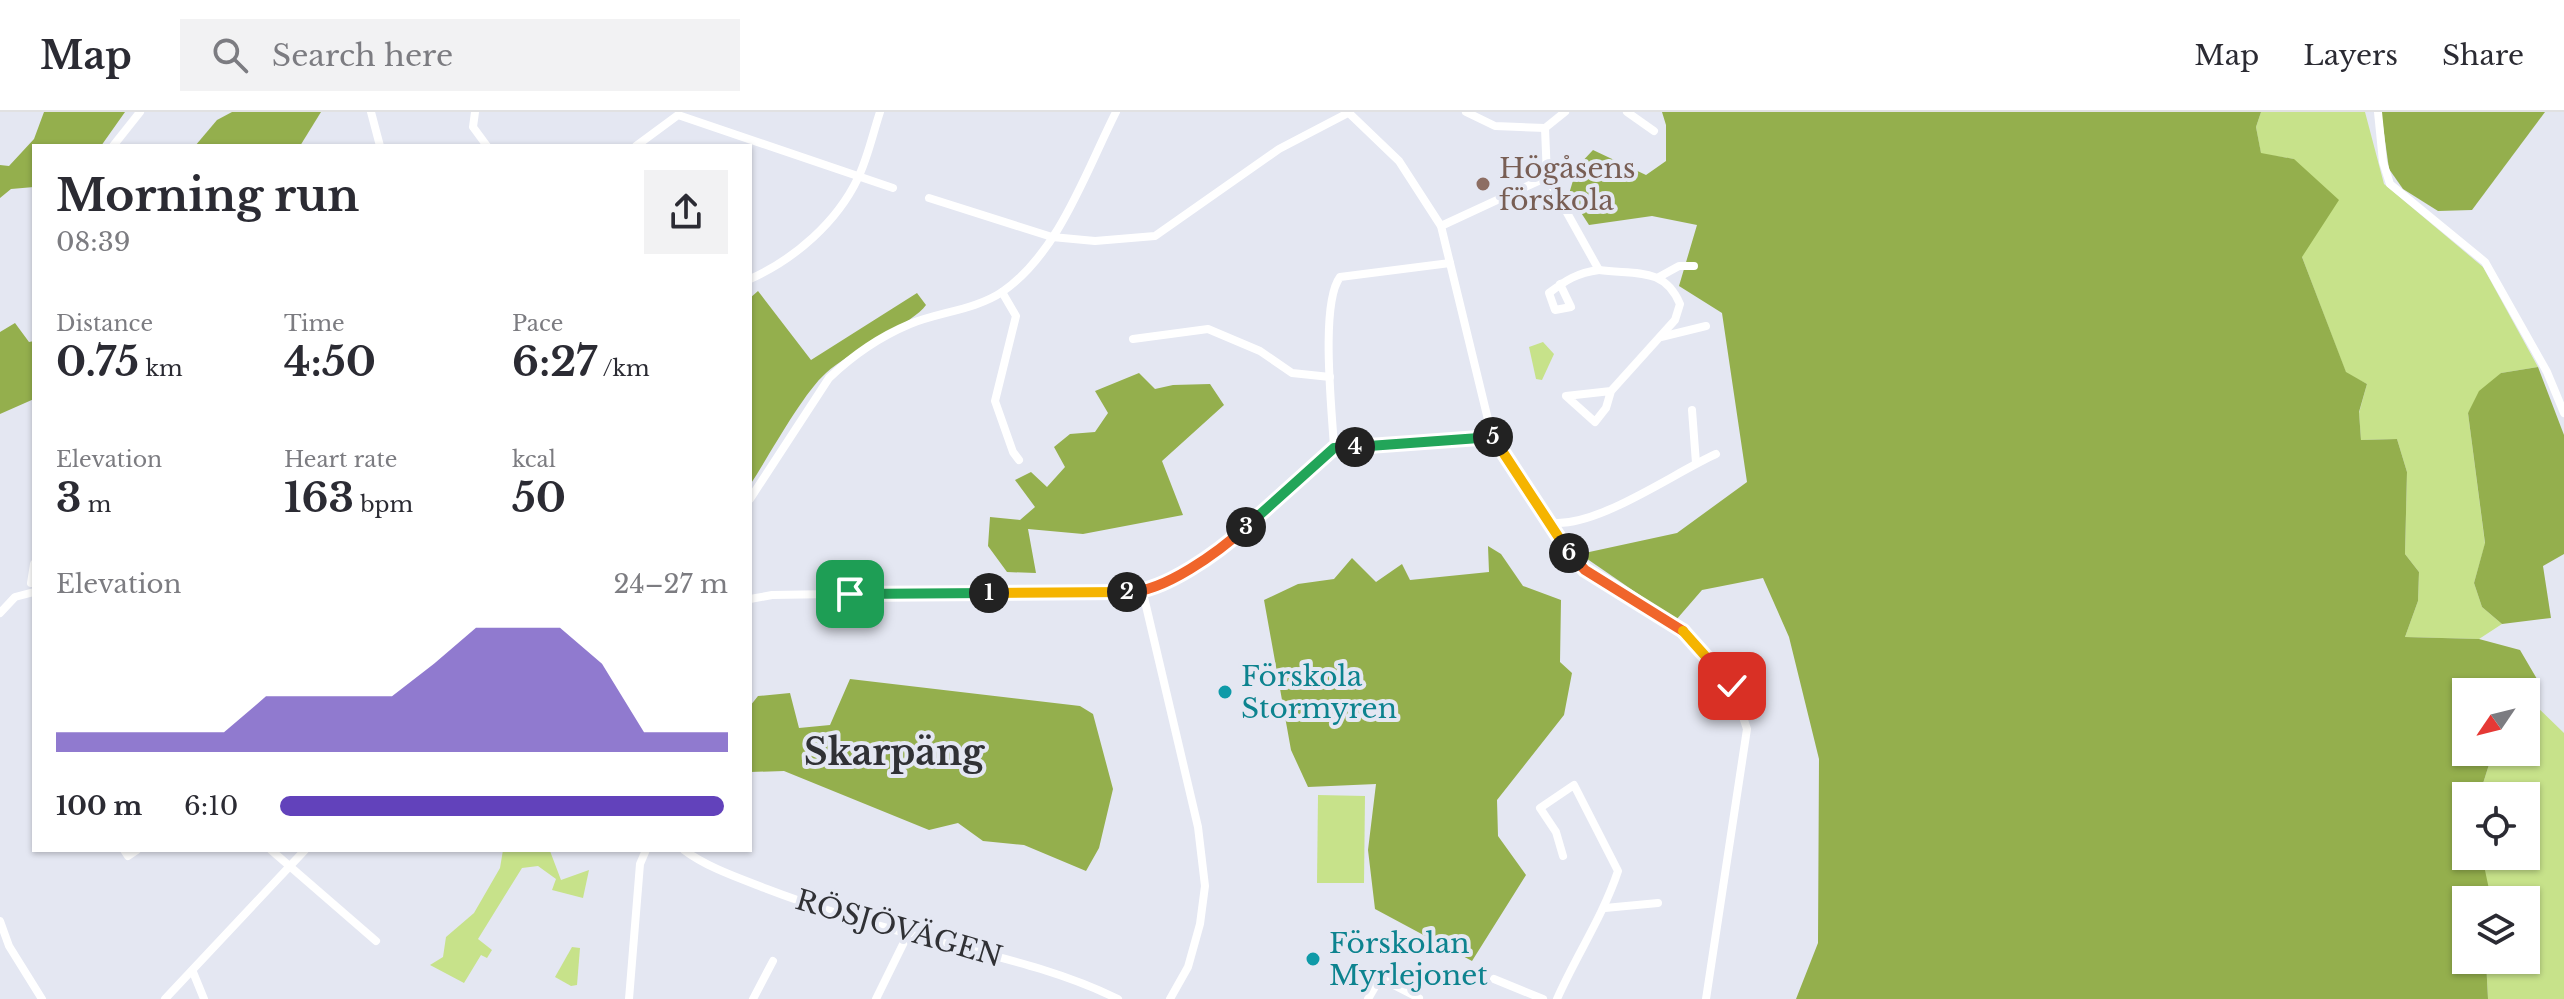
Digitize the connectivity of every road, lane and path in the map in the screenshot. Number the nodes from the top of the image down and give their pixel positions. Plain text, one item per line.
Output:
1 (140, 112) edge
2 (371, 112) edge
3 (475, 112) edge
4 (880, 112) edge
5 (1116, 112) edge
6 (1348, 112) edge
7 (1466, 112) edge
8 (1565, 112) edge
9 (1627, 112) edge
10 (2378, 112) edge
11 (1545, 128) junction
12 (1654, 131) dead end
13 (115, 144) edge
14 (379, 144) edge
15 (486, 144) edge
16 (639, 144) edge
17 (859, 176) junction
18 (1547, 177) junction
19 (893, 188) dead end
20 (929, 198) dead end
21 (1441, 226) junction
22 (1052, 237) junction
23 (1450, 263) junction
24 (1694, 266) dead end
25 (1599, 270) junction
26 (1659, 277) junction
27 (752, 278) edge
28 (1560, 284) dead end
29 (1002, 292) junction
30 (1706, 326) dead end
31 (1661, 337) junction
32 (1133, 339) dead end
33 (1330, 377) junction
34 (1611, 391) junction
35 (1692, 410) dead end
36 (2564, 413) edge
37 (1492, 436) junction
38 (1334, 448) junction
39 (1716, 454) dead end
40 (1019, 460) dead end
41 (1696, 463) junction
42 (752, 496) edge
43 (1547, 522) junction
44 (32, 588) edge
45 (1143, 593) junction
46 (752, 599) edge
47 (0, 613) edge
48 (273, 852) edge
49 (303, 852) edge
50 (645, 852) edge
51 (688, 852) edge
52 (1563, 856) dead end
53 (290, 867) junction
54 (1658, 903) dead end
55 (1605, 908) junction
56 (0, 921) edge
57 (908, 934) junction
58 (376, 941) dead end
59 (5, 948) edge
60 (773, 961) dead end
61 (193, 972) junction
62 (1494, 979) dead end
63 (1419, 998) edge
64 (42, 999) edge
65 (165, 999) edge
66 (204, 999) edge
67 (629, 999) edge
68 (753, 999) edge
69 (876, 999) edge
70 (1118, 999) edge
71 (1170, 999) edge
72 (1368, 999) edge
73 (1543, 999) edge
74 (1557, 999) edge
75 (1706, 999) edge

1 - 13 street
2 - 14 street
3 - 15 street
4 - 17 street
5 - 22 street
6 - 21 street
6 - 22 street
7 - 11 street
8 - 11 street
9 - 12 street
10 - 36 street
11 - 18 street
16 - 17 street
17 - 19 street
17 - 27 street
18 - 21 street
18 - 25 street
20 - 22 street
21 - 23 street
22 - 29 street
23 - 33 street
23 - 37 street
24 - 26 street
25 - 26 street
25 - 28 street
26 - 31 street
29 - 40 street
29 - 42 street
30 - 31 street
31 - 34 street
32 - 33 street
33 - 38 street
34 - 34 street
35 - 41 street
37 - 38 street
37 - 43 street
38 - 45 street
39 - 41 street
41 - 43 street
43 - 75 street
44 - 47 street
45 - 46 street
45 - 71 street
48 - 53 street
49 - 53 street
50 - 67 street
51 - 57 street, RÖSJÖVÄGEN
52 - 55 street
53 - 58 street
53 - 61 street
54 - 55 street
55 - 74 street
56 - 59 street
57 - 69 street
57 - 70 street, RÖSJÖVÄGEN
59 - 64 street
60 - 68 street
61 - 65 street
61 - 66 street
62 - 73 street
63 - 72 street

